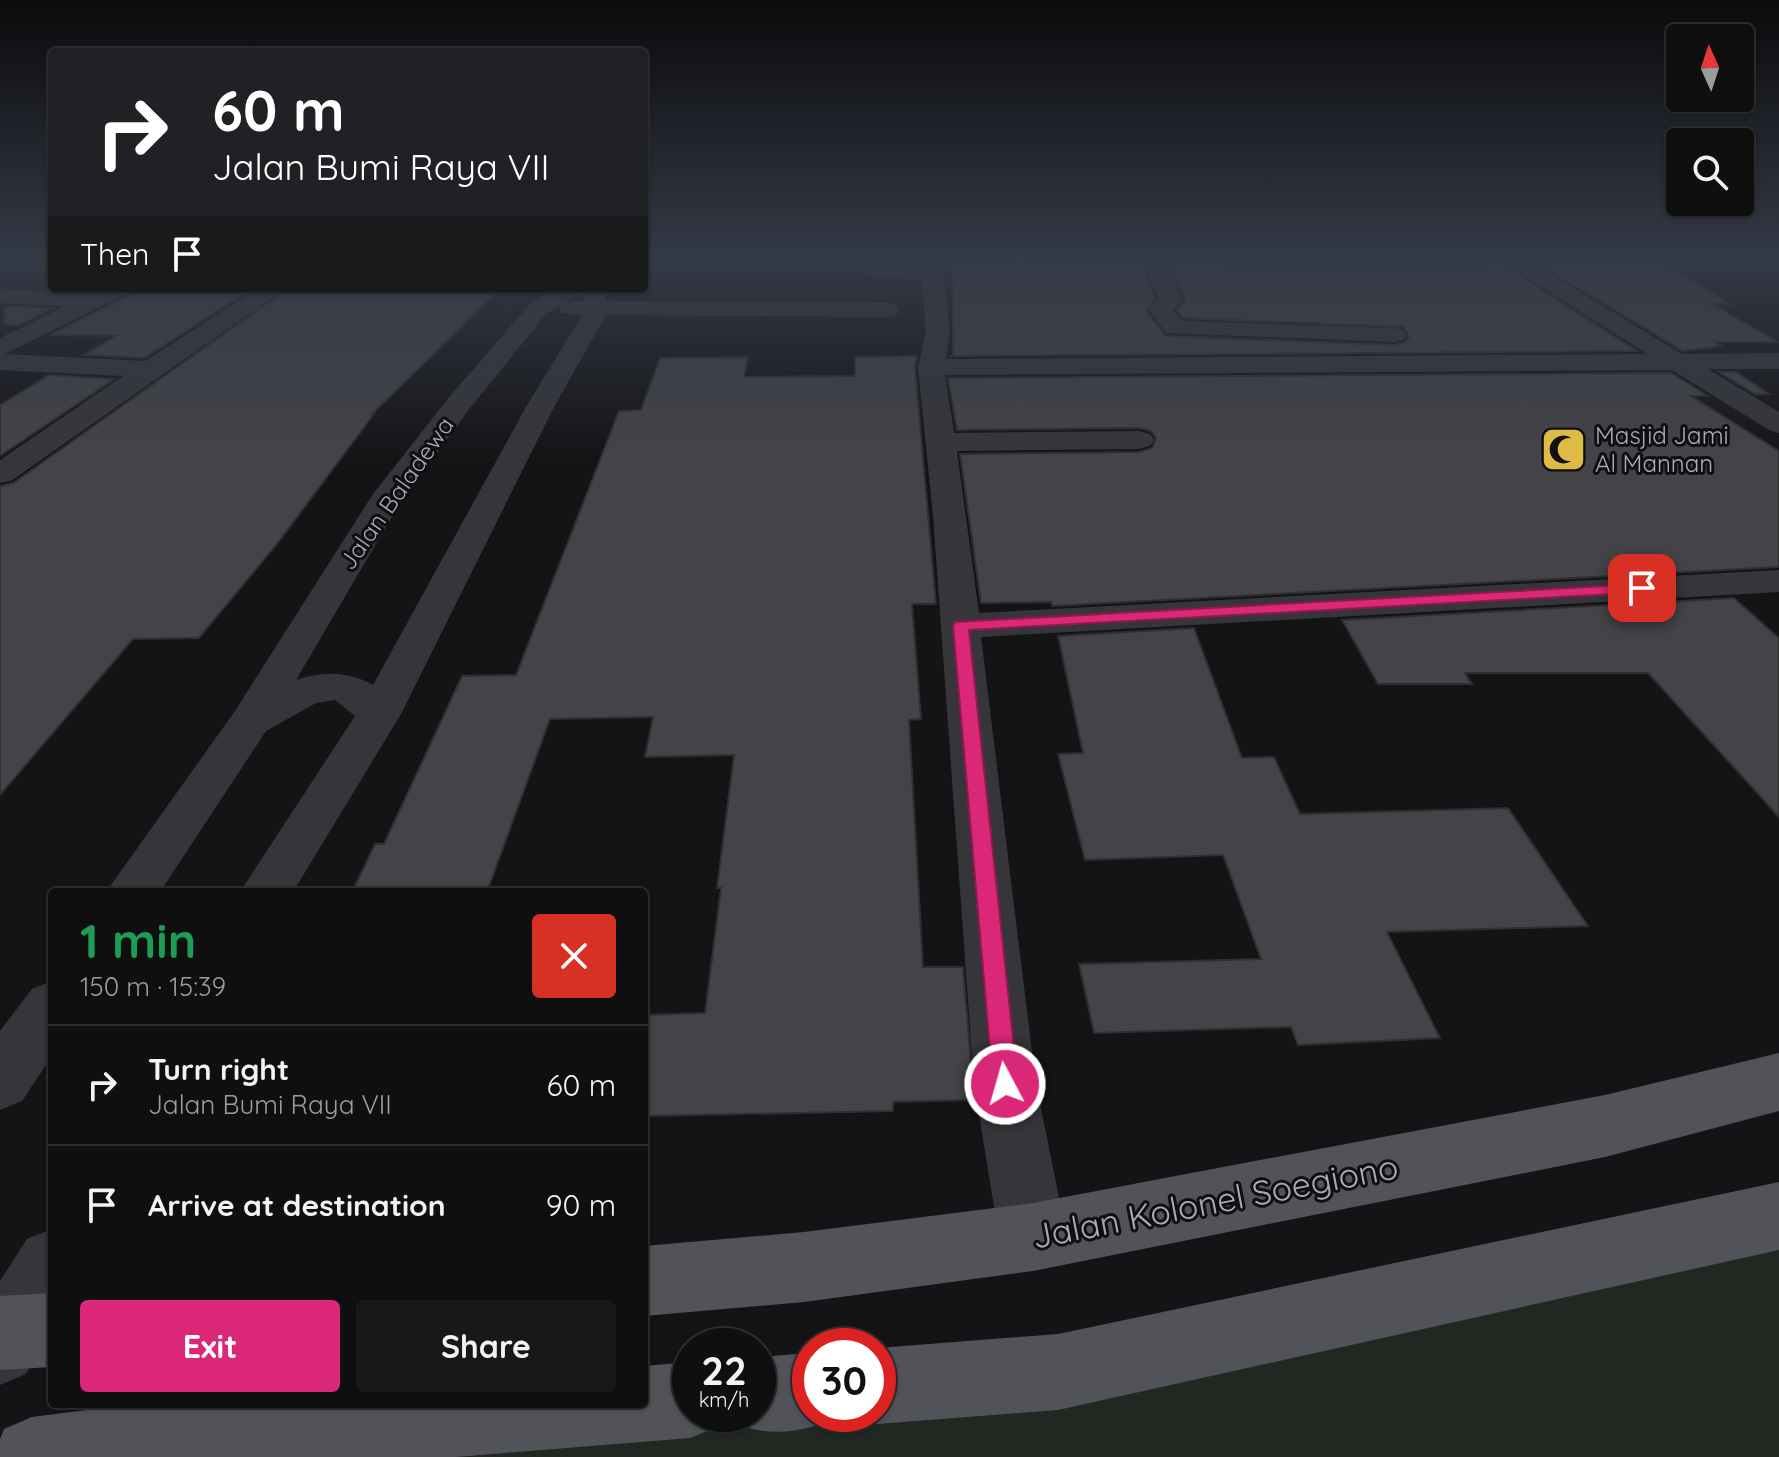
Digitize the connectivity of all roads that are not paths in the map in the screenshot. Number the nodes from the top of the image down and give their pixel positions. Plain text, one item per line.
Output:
1 (47, 324) edge
2 (219, 324) edge
3 (526, 324) edge
4 (574, 324) edge
5 (937, 324) edge
6 (1172, 324) edge
7 (1612, 324) edge
8 (1412, 336) dead end
9 (1443, 340) dead end
10 (0, 348) edge
11 (1679, 361) junction
12 (1779, 361) edge
13 (0, 362) edge
14 (1472, 363) junction
15 (931, 367) junction
16 (150, 369) junction
17 (1779, 424) edge
18 (0, 437) edge
19 (53, 437) junction
20 (1139, 440) dead end
21 (940, 442) junction
22 (0, 474) edge
23 (1779, 581) edge
24 (961, 626) junction
25 (379, 714) junction
26 (250, 721) junction
27 (135, 888) edge
28 (269, 888) edge
29 (48, 1013) edge
30 (0, 1081) edge
31 (1779, 1082) edge
32 (1779, 1216) edge
33 (1033, 1237) junction
34 (48, 1272) edge
35 (648, 1281) edge
36 (16, 1336) edge
37 (896, 1385) edge
38 (672, 1402) edge
39 (648, 1404) edge
40 (597, 1408) edge
41 (113, 1451) edge
42 (32, 1457) edge

1 - 10 street
2 - 16 street
3 - 26 street, Jalan Baladewa
4 - 25 street
5 - 15 street
6 - 8 street
7 - 11 street
9 - 14 street
11 - 12 street
11 - 14 street
11 - 17 street
13 - 16 street
14 - 15 street
15 - 21 street
16 - 19 street
18 - 19 street
19 - 22 street
20 - 21 street
21 - 24 street
23 - 24 street
24 - 33 street
25 - 26 street, Jalan Baladewa
25 - 28 street
26 - 27 street, Jalan Baladewa
29 - 30 street
31 - 33 main road, Jalan Kolonel Soegiono
32 - 37 main road
33 - 35 main road, Jalan Kolonel Soegiono
34 - 36 street
38 - 39 main road
40 - 41 main road
41 - 42 main road

